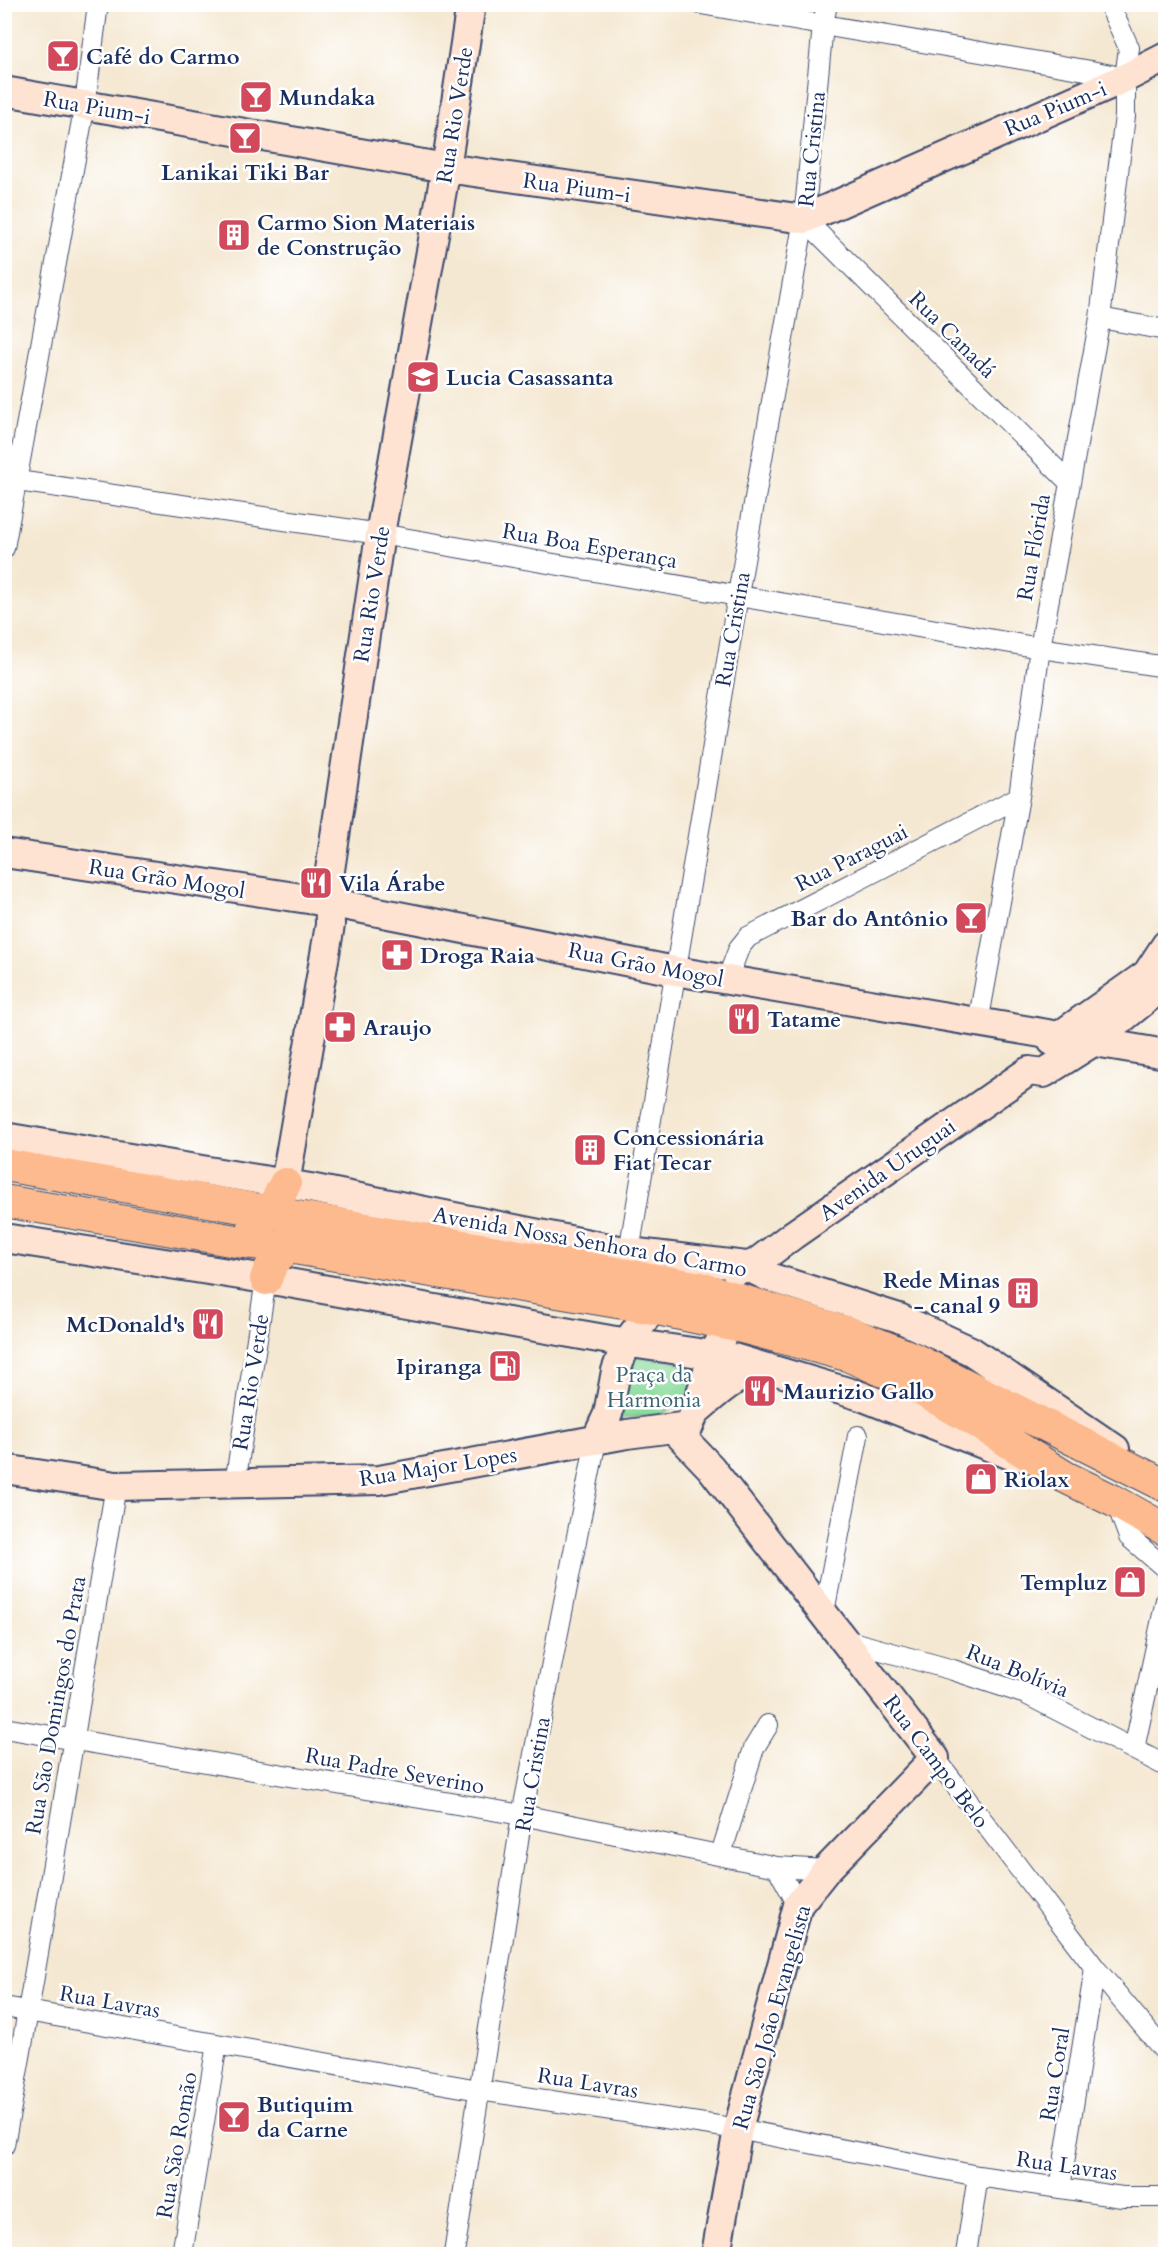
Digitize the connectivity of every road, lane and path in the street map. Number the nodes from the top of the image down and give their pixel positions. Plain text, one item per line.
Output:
1 (98, 4) edge
2 (471, 4) edge
3 (701, 4) edge
4 (827, 4) edge
5 (1109, 4) edge
6 (823, 25) junction
7 (1166, 57) edge
8 (1125, 78) junction
9 (1094, 80) junction
10 (4, 91) edge
11 (85, 104) junction
12 (446, 168) junction
13 (804, 219) junction
14 (1100, 318) junction
15 (1166, 330) edge
16 (10, 480) edge
17 (1069, 482) junction
18 (380, 534) junction
19 (4, 548) edge
20 (738, 595) junction
21 (1040, 648) junction
22 (1166, 667) edge
23 (1018, 797) junction
24 (4, 853) edge
25 (328, 902) junction
26 (1166, 945) edge
27 (675, 971) junction
28 (728, 980) junction
29 (1166, 982) edge
30 (991, 1025) junction
31 (1060, 1035) junction
32 (1094, 1041) junction
33 (1166, 1054) edge
34 (1030, 1064) junction
35 (4, 1137) edge
36 (4, 1166) edge
37 (278, 1198) junction
38 (4, 1202) edge
39 (149, 1225) junction
40 (793, 1235) junction
41 (415, 1237) junction
42 (4, 1238) edge
43 (288, 1247) junction
44 (629, 1252) junction
45 (746, 1266) junction
46 (266, 1279) junction
47 (786, 1282) junction
48 (701, 1288) junction
49 (653, 1308) junction
50 (734, 1312) junction
51 (626, 1343) junction
52 (712, 1355) junction
53 (768, 1368) junction
54 (608, 1414) junction
55 (686, 1422) junction
56 (627, 1434) junction
57 (858, 1436) dead end
58 (596, 1440) junction
59 (4, 1469) edge
60 (1065, 1477) junction
61 (235, 1484) junction
62 (1163, 1485) edge
63 (116, 1486) junction
64 (1116, 1502) junction
65 (1166, 1530) edge
66 (1166, 1569) edge
67 (1166, 1600) edge
68 (824, 1612) junction
69 (845, 1640) junction
70 (768, 1725) dead end
71 (4, 1728) edge
72 (72, 1740) junction
73 (1134, 1749) junction
74 (935, 1758) junction
75 (1166, 1766) edge
76 (522, 1815) junction
77 (721, 1854) junction
78 (777, 1867) junction
79 (826, 1870) junction
80 (798, 1905) junction
81 (1095, 1968) junction
82 (4, 2007) edge
83 (29, 2012) junction
84 (217, 2044) junction
85 (1166, 2053) edge
86 (479, 2090) junction
87 (738, 2129) junction
88 (4, 2145) edge
89 (978, 2175) junction
90 (1060, 2188) junction
91 (1166, 2197) edge
92 (182, 2254) edge
93 (454, 2254) edge
94 (716, 2254) edge
95 (966, 2254) edge

1 - 11 street
2 - 12 street, Rua Rio Verde
3 - 6 street
4 - 6 street, Rua Cristina
5 - 8 street, Rua Flórida
6 - 9 street
6 - 13 street, Rua Cristina
7 - 8 street, Rua Pium-i
8 - 9 street, Rua Pium-i
8 - 14 street, Rua Flórida
9 - 13 street, Rua Pium-i
10 - 11 street, Rua Pium-i
11 - 12 street, Rua Pium-i
11 - 16 street
12 - 13 street, Rua Pium-i
12 - 18 street, Rua Rio Verde
13 - 17 street, Rua Canadá
13 - 20 street, Rua Cristina
14 - 15 street
14 - 17 street, Rua Flórida
16 - 18 street, Rua Boa Esperança
16 - 19 street
17 - 21 street, Rua Flórida
18 - 20 street, Rua Boa Esperança
18 - 25 street, Rua Rio Verde
20 - 21 street, Rua Boa Esperança
20 - 27 street, Rua Cristina
21 - 22 street, Rua Boa Esperança
21 - 23 street, Rua Flórida
23 - 28 street, Rua Paraguai
23 - 30 street, Rua Flórida
24 - 25 street, Rua Grão Mogol
25 - 27 street, Rua Grão Mogol
25 - 37 street, Rua Rio Verde
26 - 31 street, Avenida Uruguai
27 - 28 street, Rua Grão Mogol
27 - 44 street, Rua Cristina
28 - 30 street, Rua Grão Mogol
29 - 32 street, Avenida Uruguai
30 - 31 street, Rua Grão Mogol
30 - 34 street, Rua Grão Mogol
31 - 32 street, Rua Grão Mogol
31 - 34 street, Avenida Uruguai
32 - 33 street, Rua Grão Mogol
32 - 34 street, Avenida Uruguai
34 - 40 street, Avenida Uruguai
35 - 37 street, Avenida Nossa Senhora do Carmo
36 - 37 main road, Avenida Nossa Senhora do Carmo
37 - 39 main road
37 - 41 main road, Avenida Nossa Senhora do Carmo
37 - 44 street, Avenida Nossa Senhora do Carmo
38 - 39 main road, Avenida Nossa Senhora do Carmo
39 - 43 main road, Avenida Nossa Senhora do Carmo
40 - 45 street, Avenida Uruguai
40 - 47 street
41 - 43 main road
41 - 48 main road, Avenida Nossa Senhora do Carmo
42 - 46 street, Avenida Nossa Senhora do Carmo
43 - 46 main road
43 - 49 main road, Avenida Nossa Senhora do Carmo
44 - 45 street, Avenida Nossa Senhora do Carmo
45 - 47 street, Avenida Nossa Senhora do Carmo
45 - 48 street, Avenida Uruguai
45 - 50 street
46 - 51 street, Avenida Nossa Senhora do Carmo
46 - 61 street, Rua Rio Verde
47 - 62 street, Avenida Nossa Senhora do Carmo
48 - 49 street, Avenida Uruguai
48 - 50 main road, Avenida Nossa Senhora do Carmo
49 - 50 main road, Avenida Nossa Senhora do Carmo
49 - 51 street, Rua Cristina
50 - 52 street
50 - 60 main road, Avenida Nossa Senhora do Carmo
50 - 62 main road, Avenida Nossa Senhora do Carmo
51 - 52 street, Avenida Nossa Senhora do Carmo
51 - 54 street, Rua Cristina
52 - 53 street, Avenida Nossa Senhora do Carmo
52 - 55 street
53 - 55 street
53 - 60 street, Avenida Nossa Senhora do Carmo
54 - 56 street
54 - 58 street, Rua Cristina
55 - 56 street, Rua Major Lopes
55 - 68 street, Rua Campo Belo
56 - 58 street, Rua Major Lopes
57 - 68 street
58 - 61 street, Rua Major Lopes
58 - 76 street, Rua Cristina
59 - 63 street, Rua Major Lopes
60 - 64 main road, Avenida Nossa Senhora do Carmo
61 - 63 street, Rua Major Lopes
63 - 72 street, Rua São Domingos do Prata
64 - 65 main road, Avenida Nossa Senhora do Carmo
64 - 66 street
67 - 73 street
68 - 69 street, Rua Campo Belo
69 - 73 street, Rua Bolívia
69 - 74 street, Rua Campo Belo
70 - 77 street
71 - 72 street, Rua Padre Severino
72 - 76 street, Rua Padre Severino
72 - 83 street, Rua São Domingos do Prata
73 - 75 street, Rua Bolívia
74 - 79 street, Rua São João Evangelista
74 - 81 street, Rua Campo Belo
76 - 77 street, Rua Padre Severino
76 - 86 street, Rua Cristina
77 - 78 street, Rua Padre Severino
78 - 79 street, Rua Padre Severino
78 - 80 street
79 - 80 street, Rua São João Evangelista
80 - 87 street, Rua São João Evangelista
81 - 85 street, Rua Campo Belo
81 - 90 street, Rua Coral
82 - 83 street, Rua Lavras
83 - 84 street, Rua Lavras
83 - 88 street, Rua São Domingos do Prata
84 - 86 street, Rua Lavras
84 - 92 street, Rua São Romão
86 - 87 street, Rua Lavras
86 - 93 street, Rua Cristina
87 - 89 street, Rua Lavras
87 - 94 street, Rua São João Evangelista
89 - 90 street, Rua Lavras
89 - 95 street
90 - 91 street, Rua Lavras

